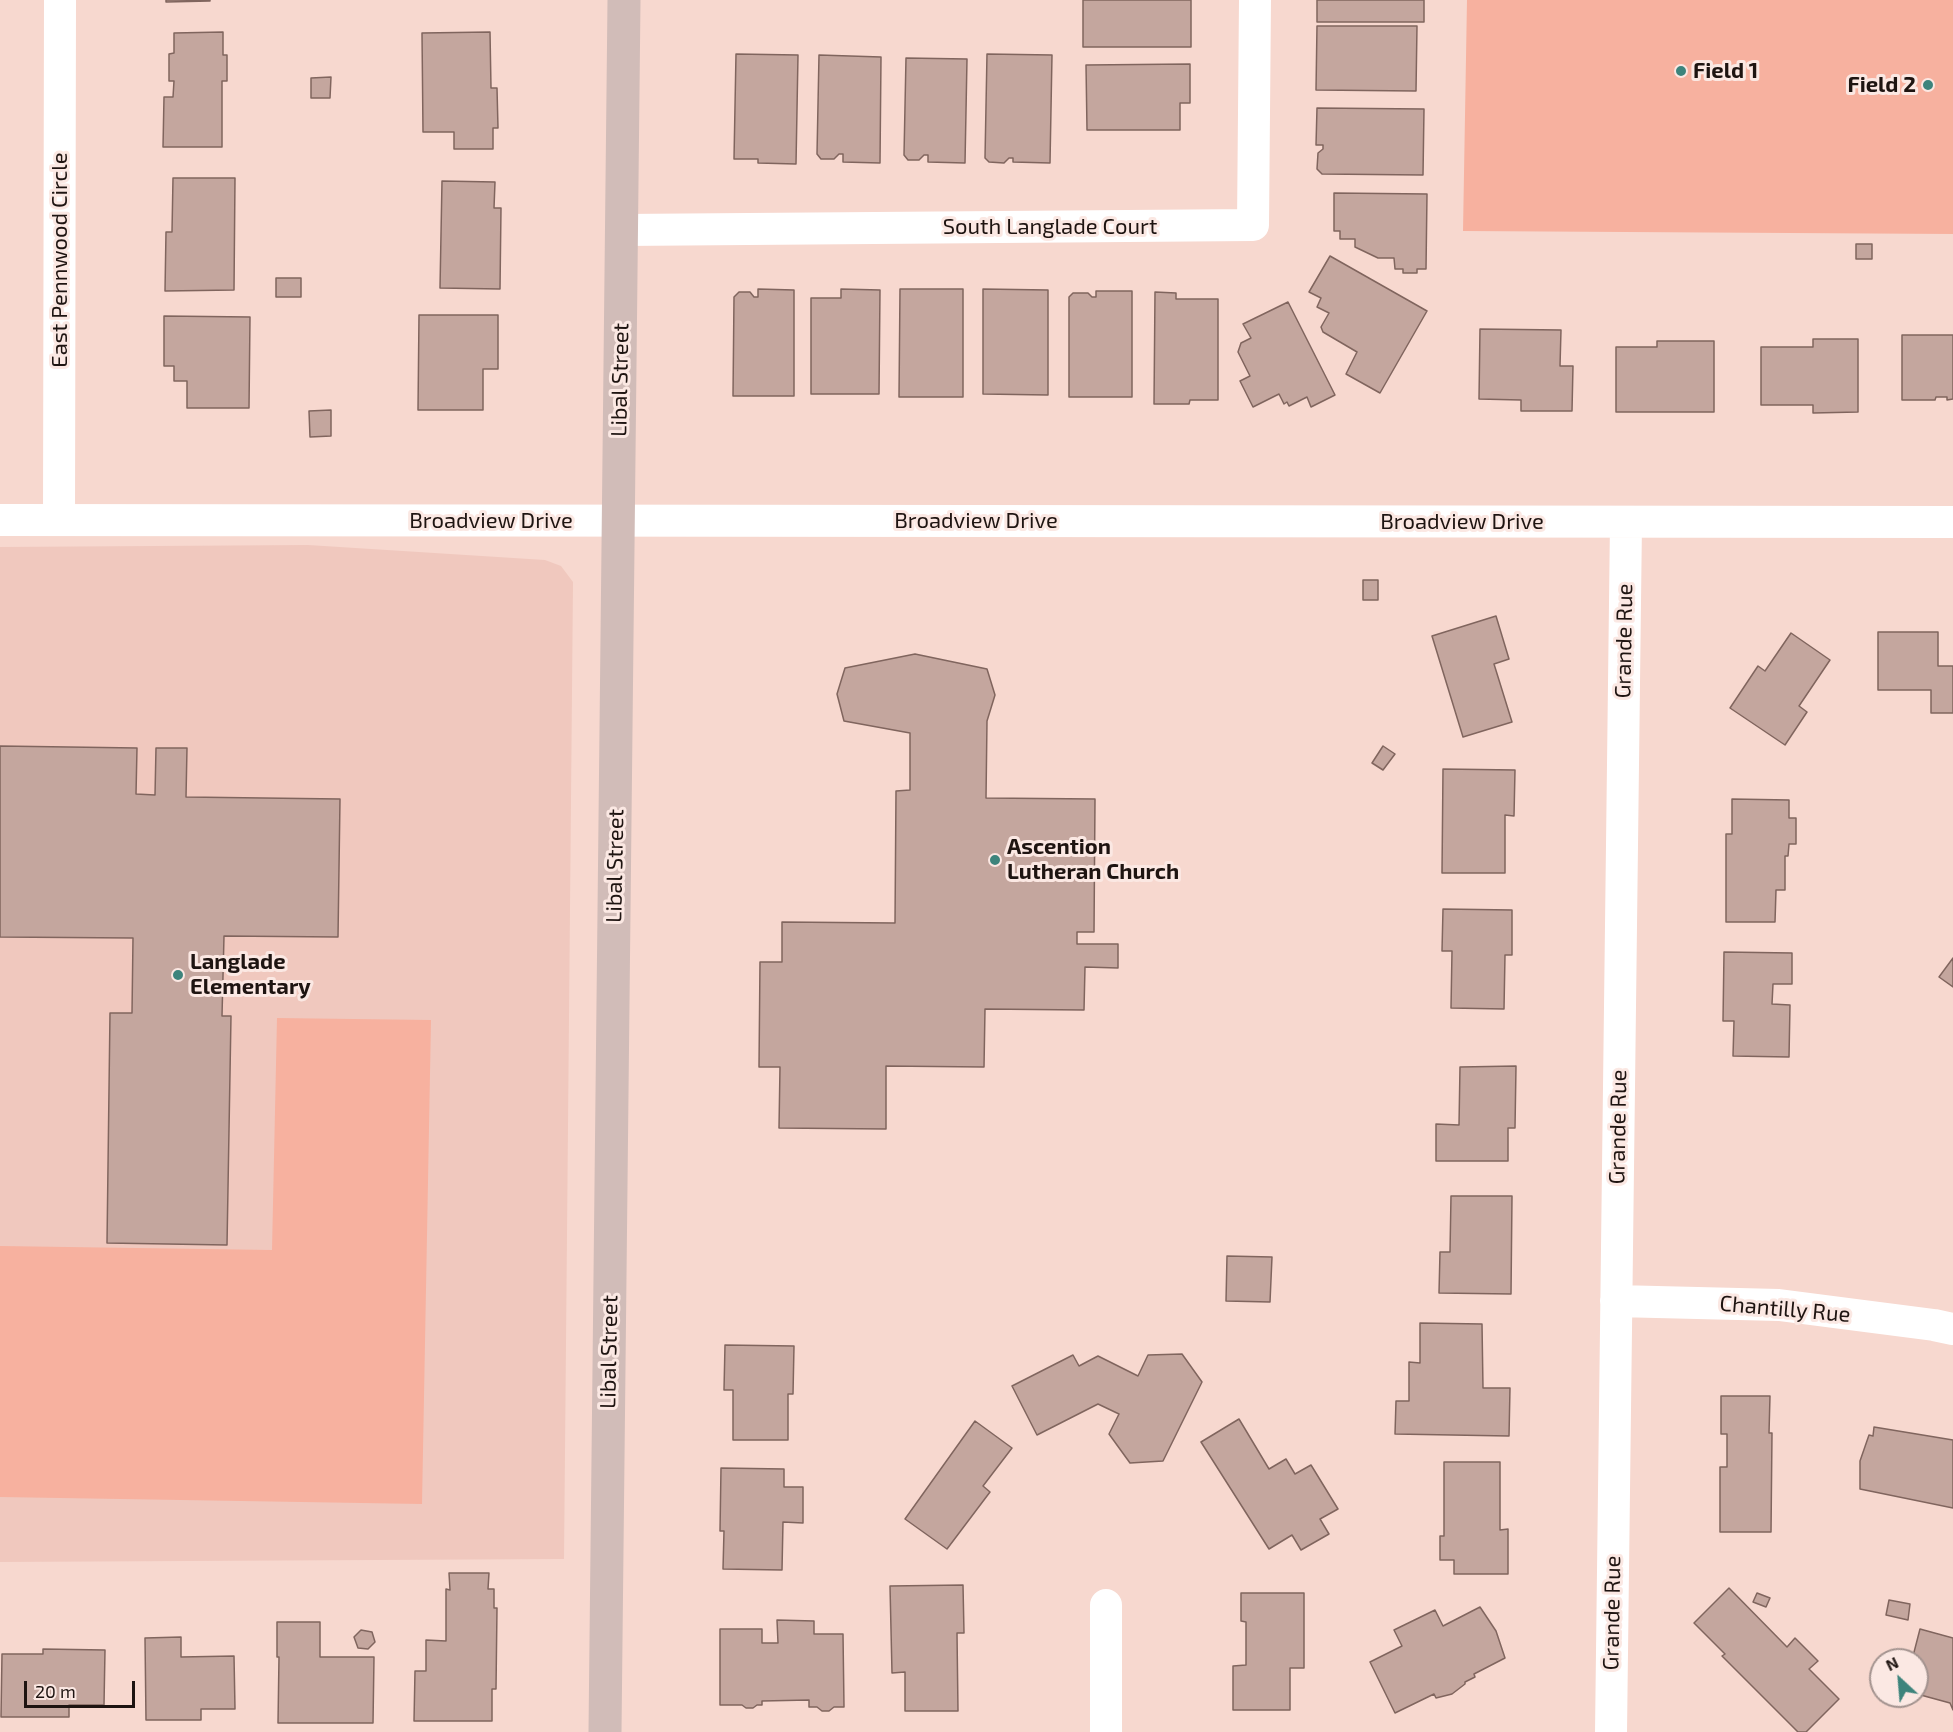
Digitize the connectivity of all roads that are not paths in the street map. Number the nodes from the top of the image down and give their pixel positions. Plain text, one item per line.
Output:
1 (60, 0) edge
2 (624, 0) edge
3 (1255, 0) edge
4 (622, 230) junction
5 (0, 520) edge
6 (60, 520) junction
7 (619, 521) junction
8 (1626, 522) junction
9 (1953, 522) edge
10 (1616, 1301) junction
11 (1953, 1329) edge
12 (1106, 1605) dead end
13 (605, 1732) edge
14 (1106, 1732) edge
15 (1611, 1732) edge

1 - 6 street, East Pennwood Circle
2 - 4 street, Libal Street
3 - 4 street, South Langlade Court
4 - 7 street, Libal Street
5 - 6 street, Broadview Drive
6 - 7 street, Broadview Drive
7 - 8 street, Broadview Drive
7 - 13 street, Libal Street
8 - 9 street, Broadview Drive
8 - 10 street, Grande Rue
10 - 11 street, Chantilly Rue
10 - 15 street, Grande Rue
12 - 14 street

